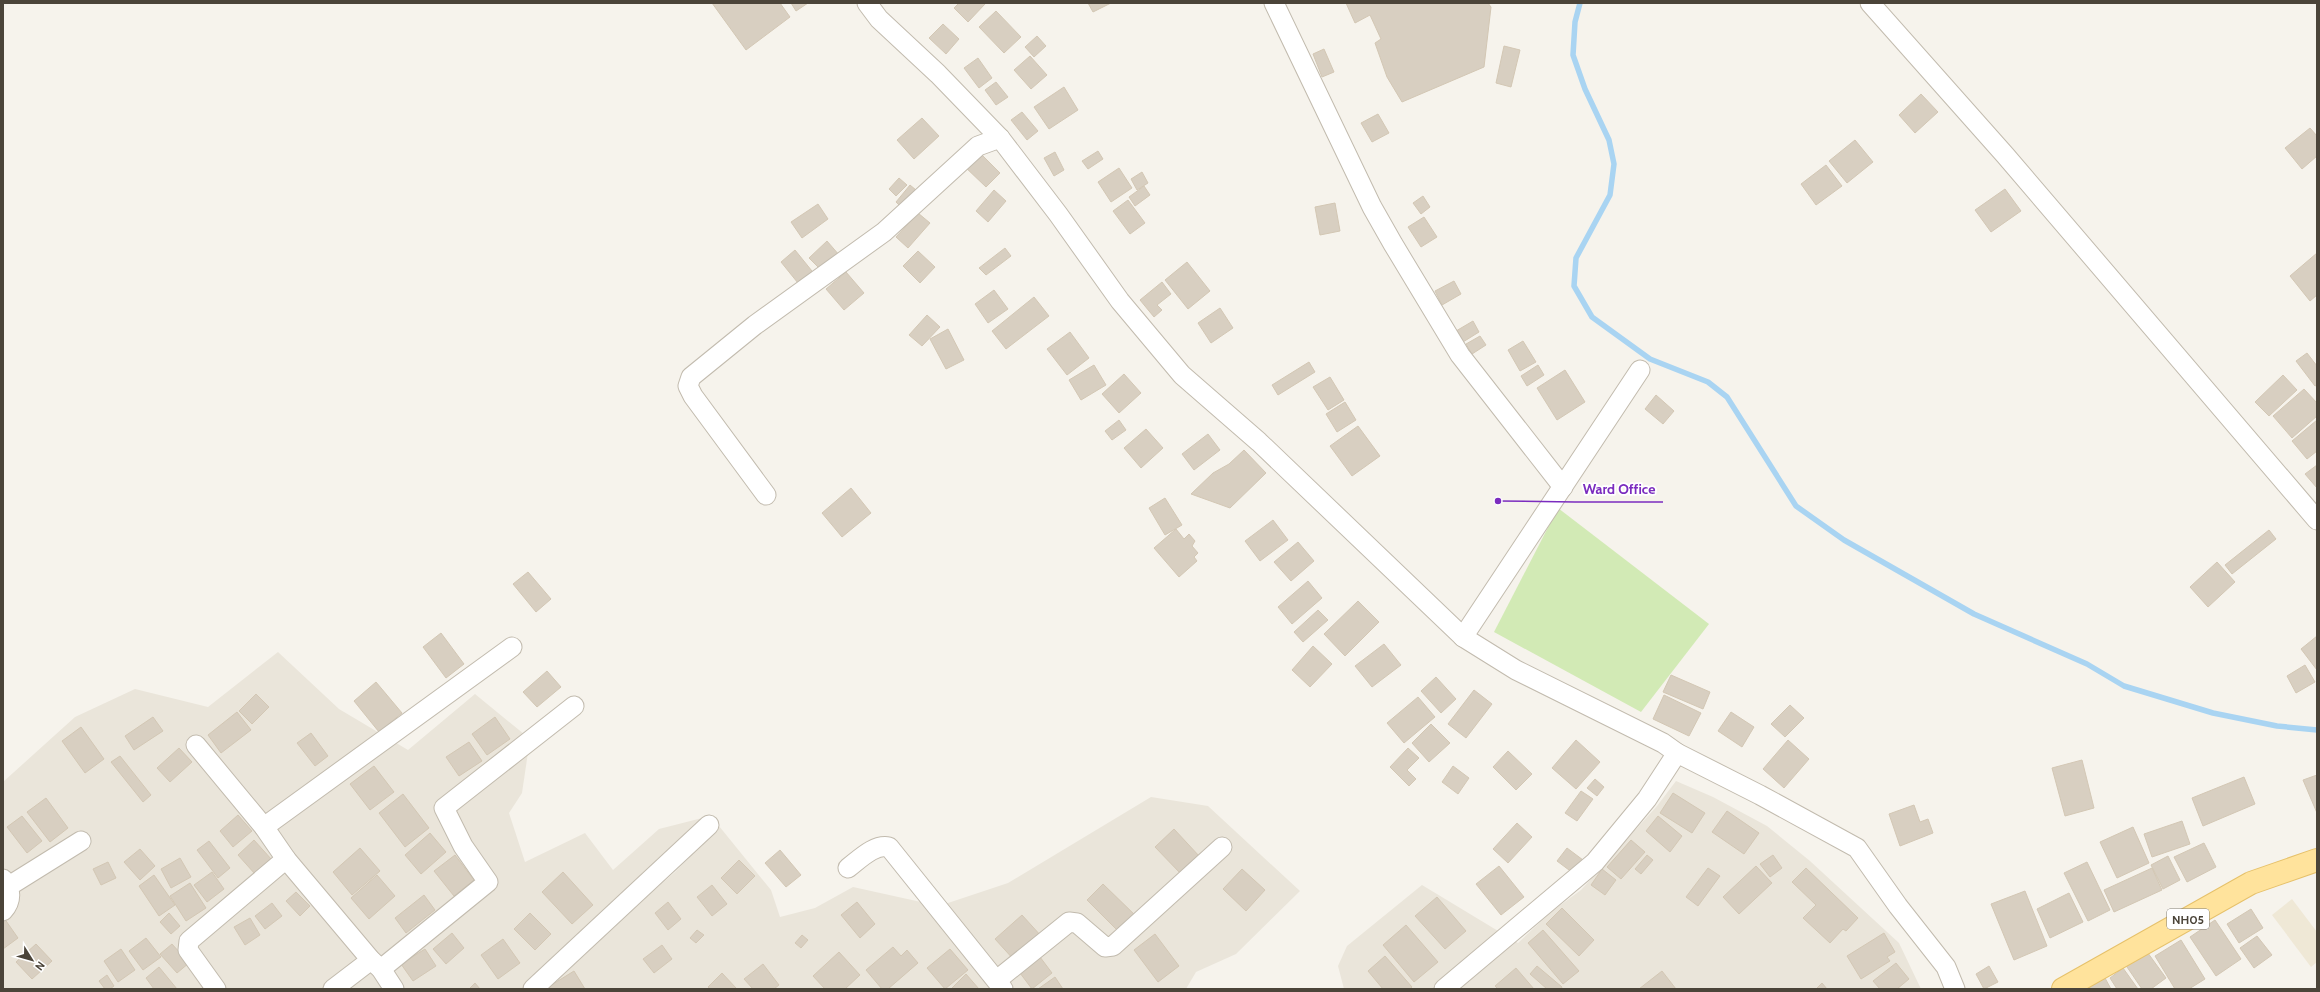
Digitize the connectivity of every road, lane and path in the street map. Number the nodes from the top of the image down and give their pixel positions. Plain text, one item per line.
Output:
1 (867, 3) edge
2 (1274, 3) edge
3 (1870, 3) edge
4 (1000, 138) junction
5 (1640, 370) dead end
6 (1562, 488) junction
7 (766, 495) dead end
8 (2317, 520) edge
9 (1463, 637) junction
10 (512, 647) dead end
11 (574, 706) dead end
12 (196, 745) dead end
13 (1678, 753) junction
14 (709, 825) dead end
15 (264, 826) junction
16 (81, 841) dead end
17 (1222, 847) dead end
18 (286, 859) junction
19 (2317, 860) edge
20 (848, 868) dead end
21 (6, 882) edge
22 (3, 911) edge
23 (376, 965) junction
24 (1000, 984) edge
25 (216, 989) edge
26 (333, 989) edge
27 (394, 989) edge
28 (533, 989) edge
29 (1444, 989) edge
30 (1955, 989) edge
31 (2063, 989) edge

1 - 4 street
2 - 6 street
3 - 8 street
4 - 7 street
4 - 9 street
5 - 6 street
6 - 9 street
9 - 13 street
10 - 15 street
11 - 23 street
12 - 15 street
13 - 29 street
13 - 30 street
14 - 28 street
15 - 18 street
16 - 21 street
17 - 24 street
18 - 23 street
18 - 25 street
19 - 31 main road, NH05
20 - 24 street
21 - 22 street
23 - 26 street
23 - 27 street

